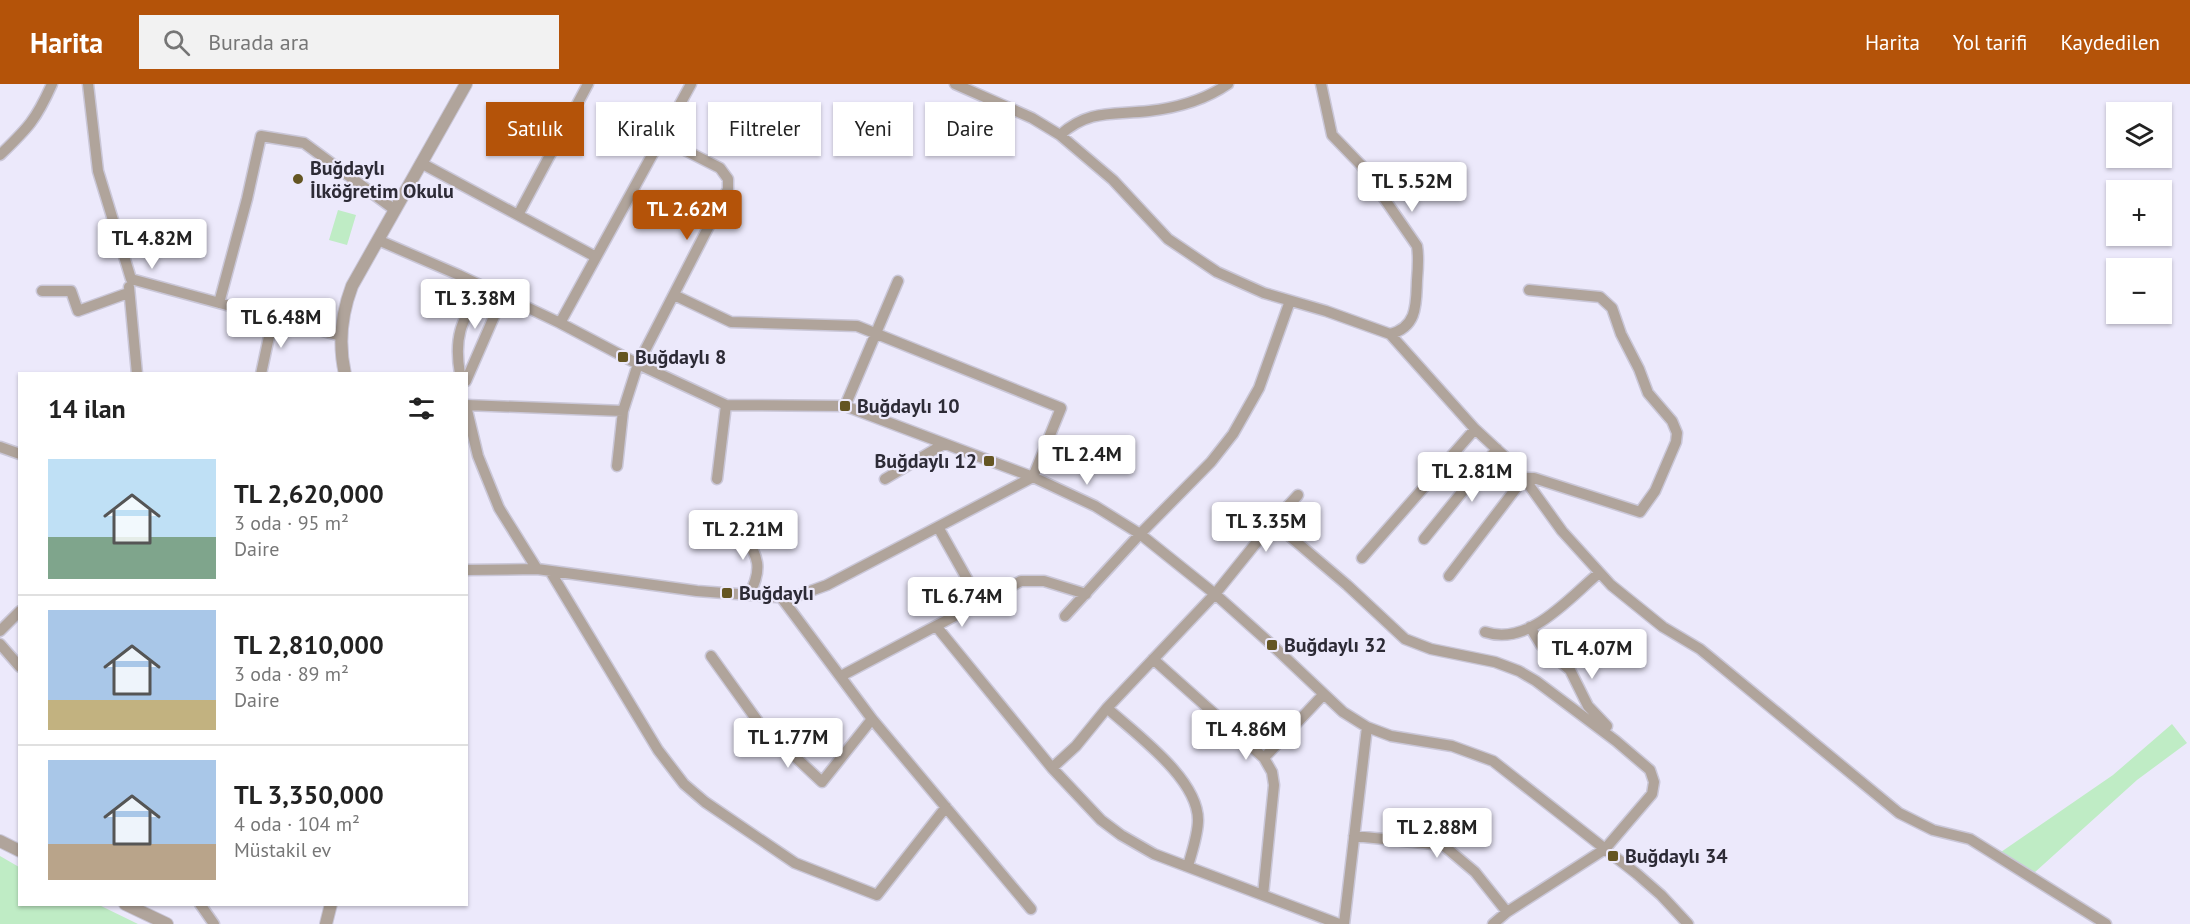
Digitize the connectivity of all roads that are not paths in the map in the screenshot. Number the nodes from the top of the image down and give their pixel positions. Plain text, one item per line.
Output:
1 (52, 84) edge
2 (88, 84) edge
3 (466, 84) edge
4 (588, 84) edge
5 (691, 84) edge
6 (955, 84) edge
7 (1228, 84) edge
8 (1321, 84) edge
9 (681, 102) edge
10 (1060, 135) junction
11 (0, 155) edge
12 (651, 156) edge
13 (696, 156) edge
14 (422, 163) junction
15 (395, 210) junction
16 (518, 214) junction
17 (378, 240) junction
18 (596, 257) junction
19 (131, 279) junction
20 (898, 281) dead end
21 (482, 286) junction
22 (1530, 290) dead end
23 (42, 291) dead end
24 (128, 293) junction
25 (674, 295) junction
26 (503, 296) junction
27 (1290, 301) junction
28 (219, 303) junction
29 (273, 318) junction
30 (560, 323) junction
31 (876, 334) junction
32 (1390, 334) junction
33 (341, 336) junction
34 (638, 364) junction
35 (137, 372) edge
36 (261, 372) edge
37 (345, 372) edge
38 (460, 372) edge
39 (468, 376) edge
40 (726, 405) junction
41 (468, 406) edge
42 (845, 406) junction
43 (623, 411) junction
44 (468, 414) edge
45 (1475, 429) junction
46 (944, 444) junction
47 (0, 447) edge
48 (1497, 449) junction
49 (18, 453) edge
50 (617, 466) dead end
51 (1033, 477) junction
52 (1523, 478) junction
53 (717, 479) dead end
54 (885, 479) dead end
55 (1298, 495) dead end
56 (1273, 522) junction
57 (938, 527) junction
58 (741, 528) dead end
59 (1140, 534) junction
60 (1424, 539) dead end
61 (1362, 558) dead end
62 (537, 569) junction
63 (468, 570) edge
64 (550, 571) junction
65 (1599, 573) junction
66 (1449, 576) dead end
67 (1086, 594) junction
68 (1215, 594) junction
69 (750, 595) junction
70 (781, 597) junction
71 (980, 602) junction
72 (18, 613) edge
73 (1065, 616) dead end
74 (936, 626) junction
75 (1530, 627) junction
76 (0, 631) edge
77 (1485, 632) dead end
78 (0, 644) edge
79 (711, 656) dead end
80 (1152, 659) junction
81 (18, 665) edge
82 (841, 676) junction
83 (1323, 695) junction
84 (1107, 708) junction
85 (872, 719) junction
86 (1367, 727) junction
87 (1616, 741) junction
88 (1264, 758) junction
89 (1052, 768) junction
90 (946, 807) junction
91 (1354, 836) junction
92 (0, 841) edge
93 (1605, 849) junction
94 (18, 850) edge
95 (1188, 866) junction
96 (1263, 895) junction
97 (129, 906) edge
98 (201, 906) edge
99 (330, 906) edge
100 (1031, 909) dead end
101 (1507, 912) junction
102 (167, 924) edge
103 (214, 924) edge
104 (326, 924) edge
105 (1339, 924) edge
106 (1344, 924) edge
107 (1493, 924) edge
108 (1688, 924) edge
109 (2106, 924) edge

1 - 11 street
2 - 19 street
3 - 14 street
4 - 16 street
5 - 9 street
6 - 10 street
7 - 10 street
8 - 32 street
10 - 27 street
12 - 18 street
13 - 25 street
14 - 15 street
14 - 16 street
15 - 17 street
15 - 28 street
16 - 18 street
17 - 21 street
17 - 33 street
18 - 30 street
19 - 24 street
19 - 28 street
20 - 31 street
21 - 26 street
21 - 38 street
22 - 52 street
23 - 24 street
24 - 35 street
25 - 31 street
25 - 34 street
26 - 30 street
26 - 39 street
27 - 32 street
27 - 59 street
28 - 29 street
29 - 33 street
29 - 36 street
30 - 34 street
31 - 42 street
31 - 51 street
32 - 45 street
33 - 37 street
34 - 40 street
34 - 43 street
40 - 42 street
40 - 53 street
41 - 43 street
42 - 46 street
43 - 50 street
44 - 62 street
45 - 48 street
45 - 61 street
46 - 51 street
46 - 54 street
47 - 49 street
48 - 52 street
48 - 60 street
51 - 57 street
51 - 59 street
52 - 65 street
52 - 66 street
55 - 56 street
56 - 68 street
56 - 87 street
57 - 70 street
57 - 71 street
58 - 69 street
59 - 67 street
59 - 68 street
62 - 63 street
62 - 64 street
64 - 69 street
64 - 90 street
65 - 75 street
65 - 109 street
67 - 71 street
67 - 73 street
68 - 80 street
68 - 83 street
69 - 70 street
70 - 82 street
71 - 74 street
72 - 76 street
74 - 82 street
74 - 89 street
75 - 77 street
75 - 87 street
78 - 81 street
79 - 85 street
80 - 84 street
80 - 88 street
82 - 85 street
83 - 86 street
83 - 88 street
84 - 89 street
84 - 95 street
85 - 90 street
86 - 91 street
86 - 93 street
87 - 93 street
88 - 96 street
89 - 95 street
90 - 100 street
91 - 101 street
91 - 106 street
92 - 94 street
93 - 101 street
93 - 108 street
95 - 96 street
96 - 105 street
97 - 102 street
98 - 103 street
99 - 104 street
101 - 107 street

